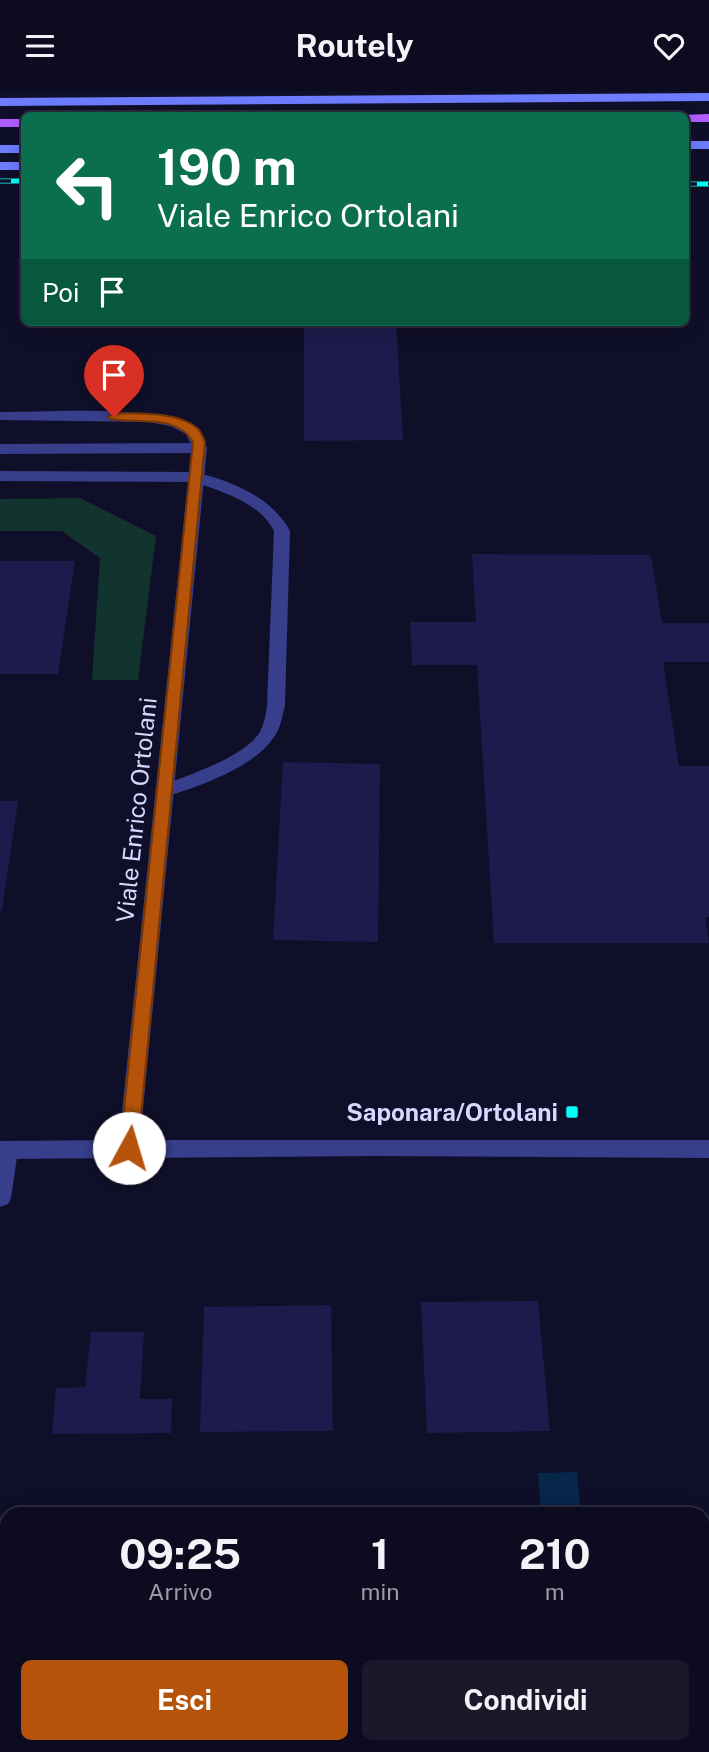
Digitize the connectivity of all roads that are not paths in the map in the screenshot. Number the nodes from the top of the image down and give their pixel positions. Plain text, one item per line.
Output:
1 (444, 91) edge
2 (709, 97) edge
3 (512, 99) junction
4 (0, 102) edge
5 (689, 118) edge
6 (709, 118) edge
7 (0, 123) edge
8 (21, 123) edge
9 (689, 145) edge
10 (709, 145) edge
11 (0, 149) edge
12 (21, 149) edge
13 (0, 166) edge
14 (21, 166) edge
15 (0, 416) edge
16 (199, 448) junction
17 (0, 449) edge
18 (0, 476) edge
19 (195, 477) junction
20 (164, 791) junction
21 (129, 1148) junction
22 (709, 1149) edge
23 (3, 1150) edge
24 (0, 1198) edge

1 - 3 main road
2 - 3 main road
3 - 4 main road
5 - 6 main road
7 - 8 main road
9 - 10 main road
11 - 12 main road
13 - 14 main road
15 - 16 street
16 - 17 street
16 - 19 street, Viale Enrico Ortolani
18 - 19 street
19 - 20 street, Viale Enrico Ortolani
19 - 20 street
20 - 21 street, Viale Enrico Ortolani
21 - 22 street
21 - 23 street
23 - 24 street

